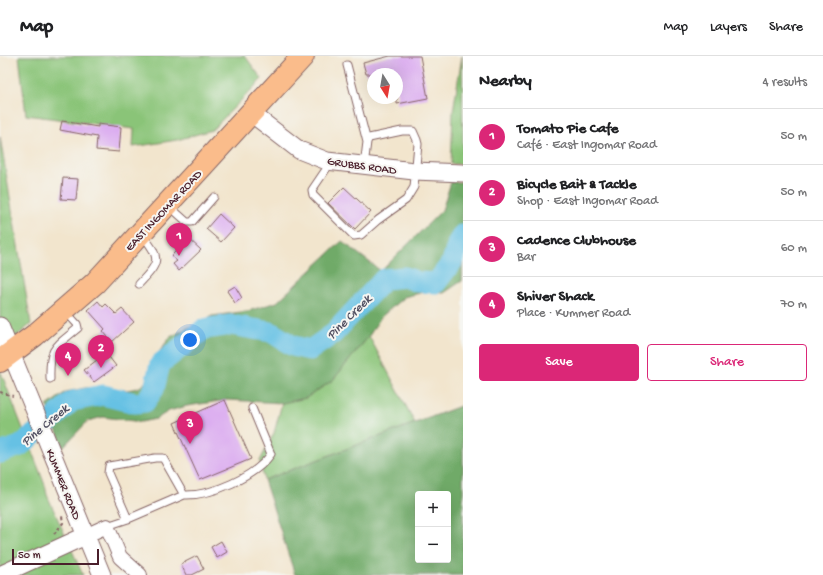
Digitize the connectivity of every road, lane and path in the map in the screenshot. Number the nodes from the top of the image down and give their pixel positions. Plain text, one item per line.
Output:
1 (303, 56) edge
2 (347, 65) dead end
3 (251, 113) junction
4 (367, 142) junction
5 (331, 162) junction
6 (364, 166) junction
7 (414, 172) junction
8 (458, 173) edge
9 (214, 197) dead end
10 (168, 205) junction
11 (141, 234) junction
12 (139, 284) dead end
13 (65, 310) junction
14 (0, 326) edge
15 (6, 357) edge
16 (50, 379) dead end
17 (252, 408) dead end
18 (184, 495) junction
19 (61, 513) dead end
20 (128, 519) junction
21 (107, 526) junction
22 (85, 536) junction
23 (50, 538) dead end
24 (0, 574) edge
25 (102, 575) edge
26 (140, 575) edge

1 - 3 main road, EAST INGOMAR ROAD
2 - 4 lane
3 - 5 street, GRUBBS ROAD
3 - 10 main road, EAST INGOMAR ROAD
4 - 6 lane
4 - 7 lane
5 - 6 street, GRUBBS ROAD
5 - 7 lane
6 - 7 street, GRUBBS ROAD
7 - 8 street, GRUBBS ROAD
9 - 10 lane
10 - 11 main road, EAST INGOMAR ROAD
11 - 12 lane
11 - 13 main road, EAST INGOMAR ROAD
13 - 15 main road, EAST INGOMAR ROAD
13 - 16 lane
14 - 15 street, KUMMER ROAD
15 - 22 street, KUMMER ROAD
17 - 18 lane
18 - 20 lane
18 - 20 lane
19 - 23 path
20 - 21 lane
21 - 22 street
21 - 26 street
22 - 24 street
22 - 25 street, KUMMER ROAD

